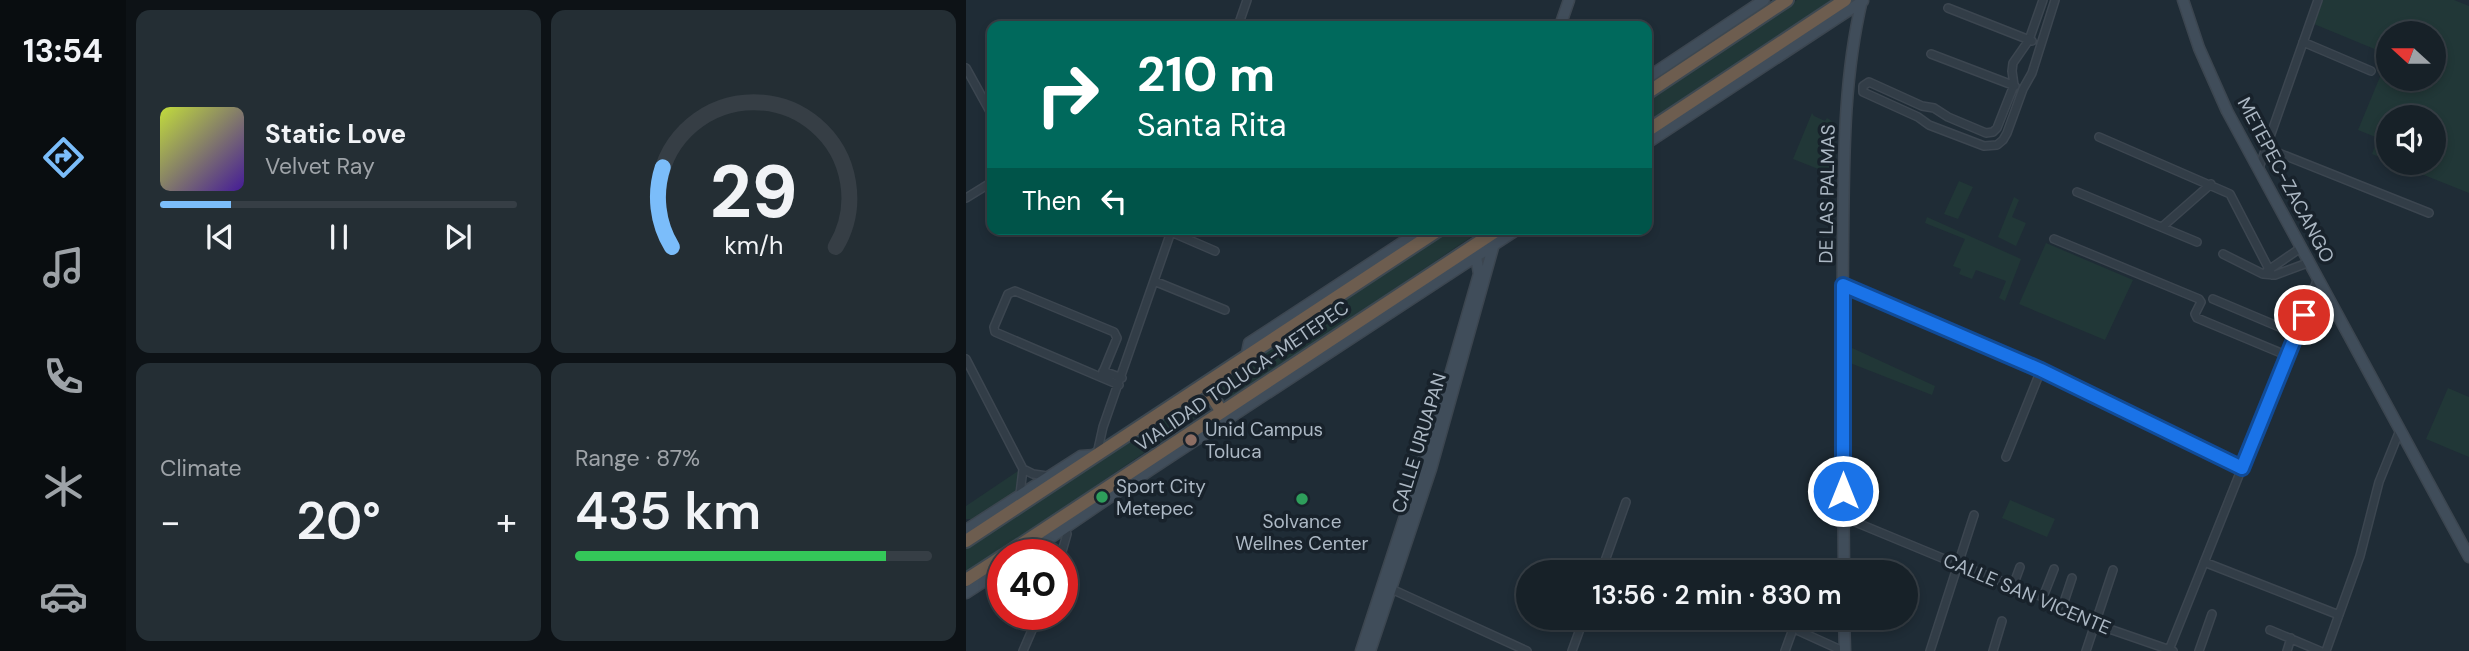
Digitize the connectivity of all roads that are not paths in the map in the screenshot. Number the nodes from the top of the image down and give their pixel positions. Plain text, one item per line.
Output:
1 (1247, 0) edge
2 (1562, 0) edge
3 (1569, 0) edge
4 (1764, 0) edge
5 (1787, 0) edge
6 (2043, 0) edge
7 (2055, 0) edge
8 (2183, 0) edge
9 (2318, 0) edge
10 (1863, 1) edge
11 (1846, 4) edge
12 (1948, 8) dead end
13 (1240, 21) edge
14 (1556, 21) edge
15 (1562, 21) edge
16 (2029, 40) junction
17 (2303, 42) junction
18 (2039, 44) junction
19 (1791, 46) junction
20 (1774, 48) junction
21 (1931, 54) dead end
22 (966, 68) edge
23 (2371, 71) dead end
24 (1652, 75) edge
25 (2014, 85) junction
26 (2023, 89) junction
27 (1652, 90) edge
28 (1922, 106) junction
29 (987, 107) edge
30 (1918, 117) junction
31 (1948, 117) junction
32 (1943, 129) junction
33 (1652, 134) edge
34 (1652, 134) edge
35 (2099, 138) dead end
36 (2266, 148) junction
37 (2259, 168) junction
38 (2211, 184) junction
39 (987, 185) edge
40 (2077, 192) dead end
41 (966, 198) edge
42 (2429, 213) dead end
43 (2162, 227) junction
44 (1171, 235) edge
45 (1181, 235) edge
46 (1414, 235) edge
47 (1431, 235) edge
48 (1491, 235) edge
49 (1508, 235) edge
50 (2054, 239) dead end
51 (2197, 242) dead end
52 (1494, 244) junction
53 (2302, 247) junction
54 (1215, 251) dead end
55 (2223, 254) dead end
56 (1476, 256) junction
57 (2282, 261) junction
58 (2310, 262) junction
59 (1446, 270) junction
60 (2288, 270) junction
61 (2268, 273) junction
62 (2318, 278) junction
63 (1154, 281) junction
64 (1843, 285) junction
65 (2213, 299) dead end
66 (1225, 310) dead end
67 (2296, 334) junction
68 (2288, 356) junction
69 (1245, 358) junction
70 (966, 359) edge
71 (2041, 370) junction
72 (1102, 374) junction
73 (1120, 381) junction
74 (1205, 386) junction
75 (1222, 412) junction
76 (2400, 430) junction
77 (1096, 454) junction
78 (2006, 457) dead end
79 (2242, 468) junction
80 (1023, 469) junction
81 (1143, 470) junction
82 (1048, 477) junction
83 (1020, 495) junction
84 (1626, 502) dead end
85 (1974, 515) dead end
86 (1843, 517) junction
87 (1063, 523) junction
88 (966, 530) edge
89 (1034, 539) edge
90 (1044, 539) edge
91 (1067, 539) edge
92 (966, 541) edge
93 (2469, 557) edge
94 (1605, 560) edge
95 (1844, 560) edge
96 (2204, 562) junction
97 (1959, 565) junction
98 (987, 567) edge
99 (2020, 567) dead end
100 (2054, 569) dead end
101 (2113, 570) dead end
102 (2072, 578) dead end
103 (987, 579) edge
104 (966, 580) edge
105 (2014, 586) junction
106 (1388, 587) junction
107 (966, 593) edge
108 (2043, 597) junction
109 (2063, 608) junction
110 (2212, 614) dead end
111 (2339, 615) junction
112 (2002, 621) dead end
113 (2095, 624) junction
114 (1032, 630) edge
115 (1580, 630) edge
116 (1793, 630) edge
117 (1844, 630) edge
118 (2270, 630) dead end
119 (1799, 631) dead end
120 (2291, 638) junction
121 (2171, 650) edge
122 (1023, 651) edge
123 (1361, 651) edge
124 (1370, 651) edge
125 (1527, 651) edge
126 (1572, 651) edge
127 (1785, 651) edge
128 (1844, 651) edge
129 (1930, 651) edge
130 (1993, 651) edge
131 (2086, 651) edge
132 (2199, 651) edge
133 (2287, 651) edge
134 (2320, 651) edge
135 (2326, 651) edge

1 - 13 street
2 - 14 main road
3 - 15 main road
4 - 24 main road
5 - 27 highway
6 - 16 street
7 - 18 street
8 - 37 main road, METEPEC-ZACANGO
9 - 17 street
10 - 11 main road
10 - 64 main road, DE LAS PALMAS
11 - 19 main road
11 - 20 highway
12 - 16 street
16 - 18 street
16 - 25 street
17 - 23 street
17 - 36 street
18 - 26 street
19 - 20 highway
19 - 33 main road
20 - 34 highway
21 - 25 street
22 - 29 street
25 - 26 street
25 - 31 street
26 - 32 street
28 - 30 street
28 - 30 street
28 - 31 street
30 - 32 street
31 - 32 street
35 - 38 street
36 - 37 street
36 - 42 street
37 - 53 main road, METEPEC-ZACANGO
38 - 43 street
38 - 61 street
39 - 41 street
40 - 43 street
43 - 51 street
44 - 63 street
45 - 54 street
46 - 69 main road
47 - 69 highway, VIALIDAD TOLUCA-METEPEC
48 - 59 highway, VIALIDAD TOLUCA-METEPEC
49 - 52 main road
50 - 68 street
52 - 56 main road
52 - 106 main road, CALLE URUAPAN
53 - 57 street
53 - 58 main road, METEPEC-ZACANGO
55 - 61 street
56 - 59 main road
56 - 106 main road, CALLE URUAPAN
57 - 60 street
57 - 61 street
58 - 60 street
58 - 62 main road, METEPEC-ZACANGO
59 - 75 highway, VIALIDAD TOLUCA-METEPEC
59 - 81 main road
60 - 61 street
62 - 67 street
62 - 76 main road, METEPEC-ZACANGO
63 - 66 street
63 - 73 street
64 - 71 street
64 - 86 main road, DE LAS PALMAS
65 - 67 street
67 - 68 street
68 - 79 street
69 - 74 highway, VIALIDAD TOLUCA-METEPEC
70 - 80 street
71 - 78 street
71 - 79 street
72 - 72 street
72 - 73 street
73 - 77 street
74 - 75 highway
74 - 77 highway, VIALIDAD TOLUCA-METEPEC
75 - 81 highway, VIALIDAD TOLUCA-METEPEC
76 - 93 main road, METEPEC-ZACANGO
76 - 111 street
77 - 82 main road
77 - 92 highway, VIALIDAD TOLUCA-METEPEC
79 - 96 street
80 - 82 street
80 - 83 street
81 - 87 highway, VIALIDAD TOLUCA-METEPEC
82 - 83 main road
83 - 88 main road
84 - 94 street
85 - 97 street
86 - 95 main road, DE LAS PALMAS
86 - 97 street, CALLE SAN VICENTE
87 - 89 highway, VIALIDAD TOLUCA-METEPEC
87 - 90 main road
87 - 91 street
96 - 111 street
96 - 121 street
97 - 105 street, CALLE SAN VICENTE
97 - 129 street
98 - 104 highway, VIALIDAD TOLUCA-METEPEC
99 - 105 street
100 - 108 street
101 - 113 street
102 - 109 street
103 - 107 main road
105 - 108 street, CALLE SAN VICENTE
106 - 123 main road, CALLE URUAPAN
106 - 124 main road, CALLE URUAPAN
106 - 125 street
108 - 109 street, CALLE SAN VICENTE
109 - 113 street, CALLE SAN VICENTE
110 - 132 street
111 - 135 street
112 - 130 street
113 - 121 street, CALLE SAN VICENTE
113 - 131 street
114 - 122 street
115 - 126 street
116 - 127 street
117 - 128 main road
118 - 120 street
119 - 128 street
120 - 133 street
120 - 134 street

